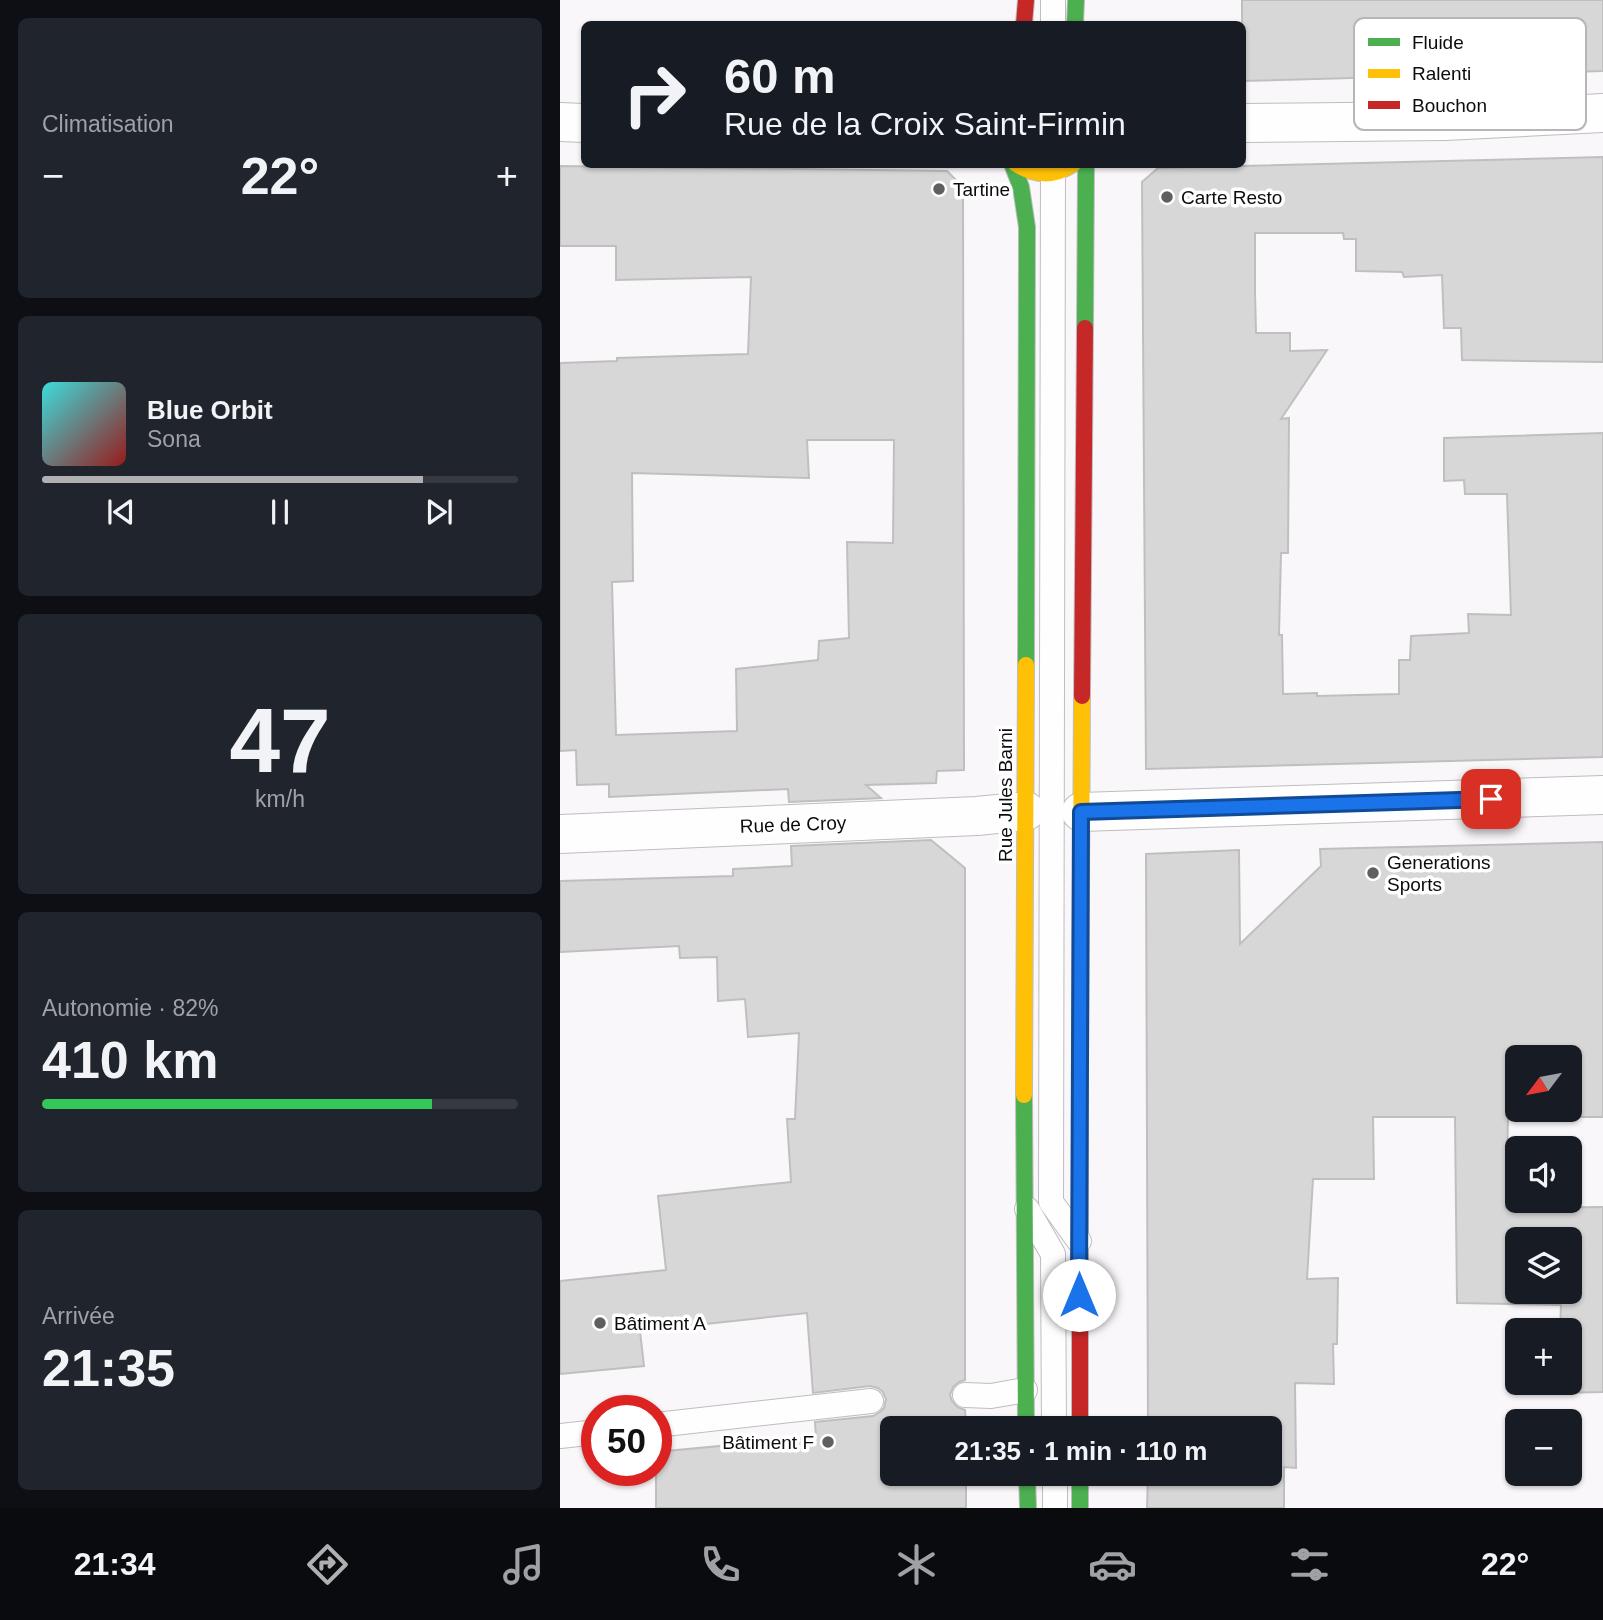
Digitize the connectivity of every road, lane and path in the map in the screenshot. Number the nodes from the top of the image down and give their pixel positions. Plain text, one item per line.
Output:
1 (1026, 0) edge
2 (1053, 0) edge
3 (1076, 0) edge
4 (1024, 21) edge
5 (1053, 21) edge
6 (1075, 21) edge
7 (560, 122) edge
8 (1354, 122) edge
9 (581, 123) edge
10 (1246, 123) edge
11 (1015, 168) edge
12 (1021, 168) edge
13 (1060, 168) edge
14 (1086, 168) edge
15 (1603, 795) edge
16 (1026, 811) junction
17 (1081, 812) junction
18 (560, 834) edge
19 (1024, 1206) junction
20 (1079, 1241) junction
21 (1025, 1390) junction
22 (965, 1395) dead end
23 (871, 1401) dead end
24 (1026, 1416) edge
25 (1054, 1416) edge
26 (1080, 1416) edge
27 (672, 1423) edge
28 (581, 1434) edge
29 (560, 1436) edge
30 (1027, 1486) edge
31 (1055, 1486) edge
32 (1080, 1486) edge
33 (1028, 1508) edge
34 (1055, 1508) edge
35 (1080, 1508) edge

1 - 4 main road
2 - 5 lane
3 - 6 main road
7 - 9 street
8 - 10 street
11 - 16 main road, Rue Jules Barni
12 - 13 main road
13 - 20 lane
14 - 17 main road
15 - 17 street
16 - 18 street, Rue de Croy
16 - 19 main road, Rue Jules Barni
17 - 20 main road
19 - 21 main road, Rue Jules Barni
19 - 25 lane
20 - 26 main road
21 - 22 lane
21 - 24 main road, Rue Jules Barni
23 - 27 lane
28 - 29 lane
30 - 33 main road
31 - 34 lane
32 - 35 main road

